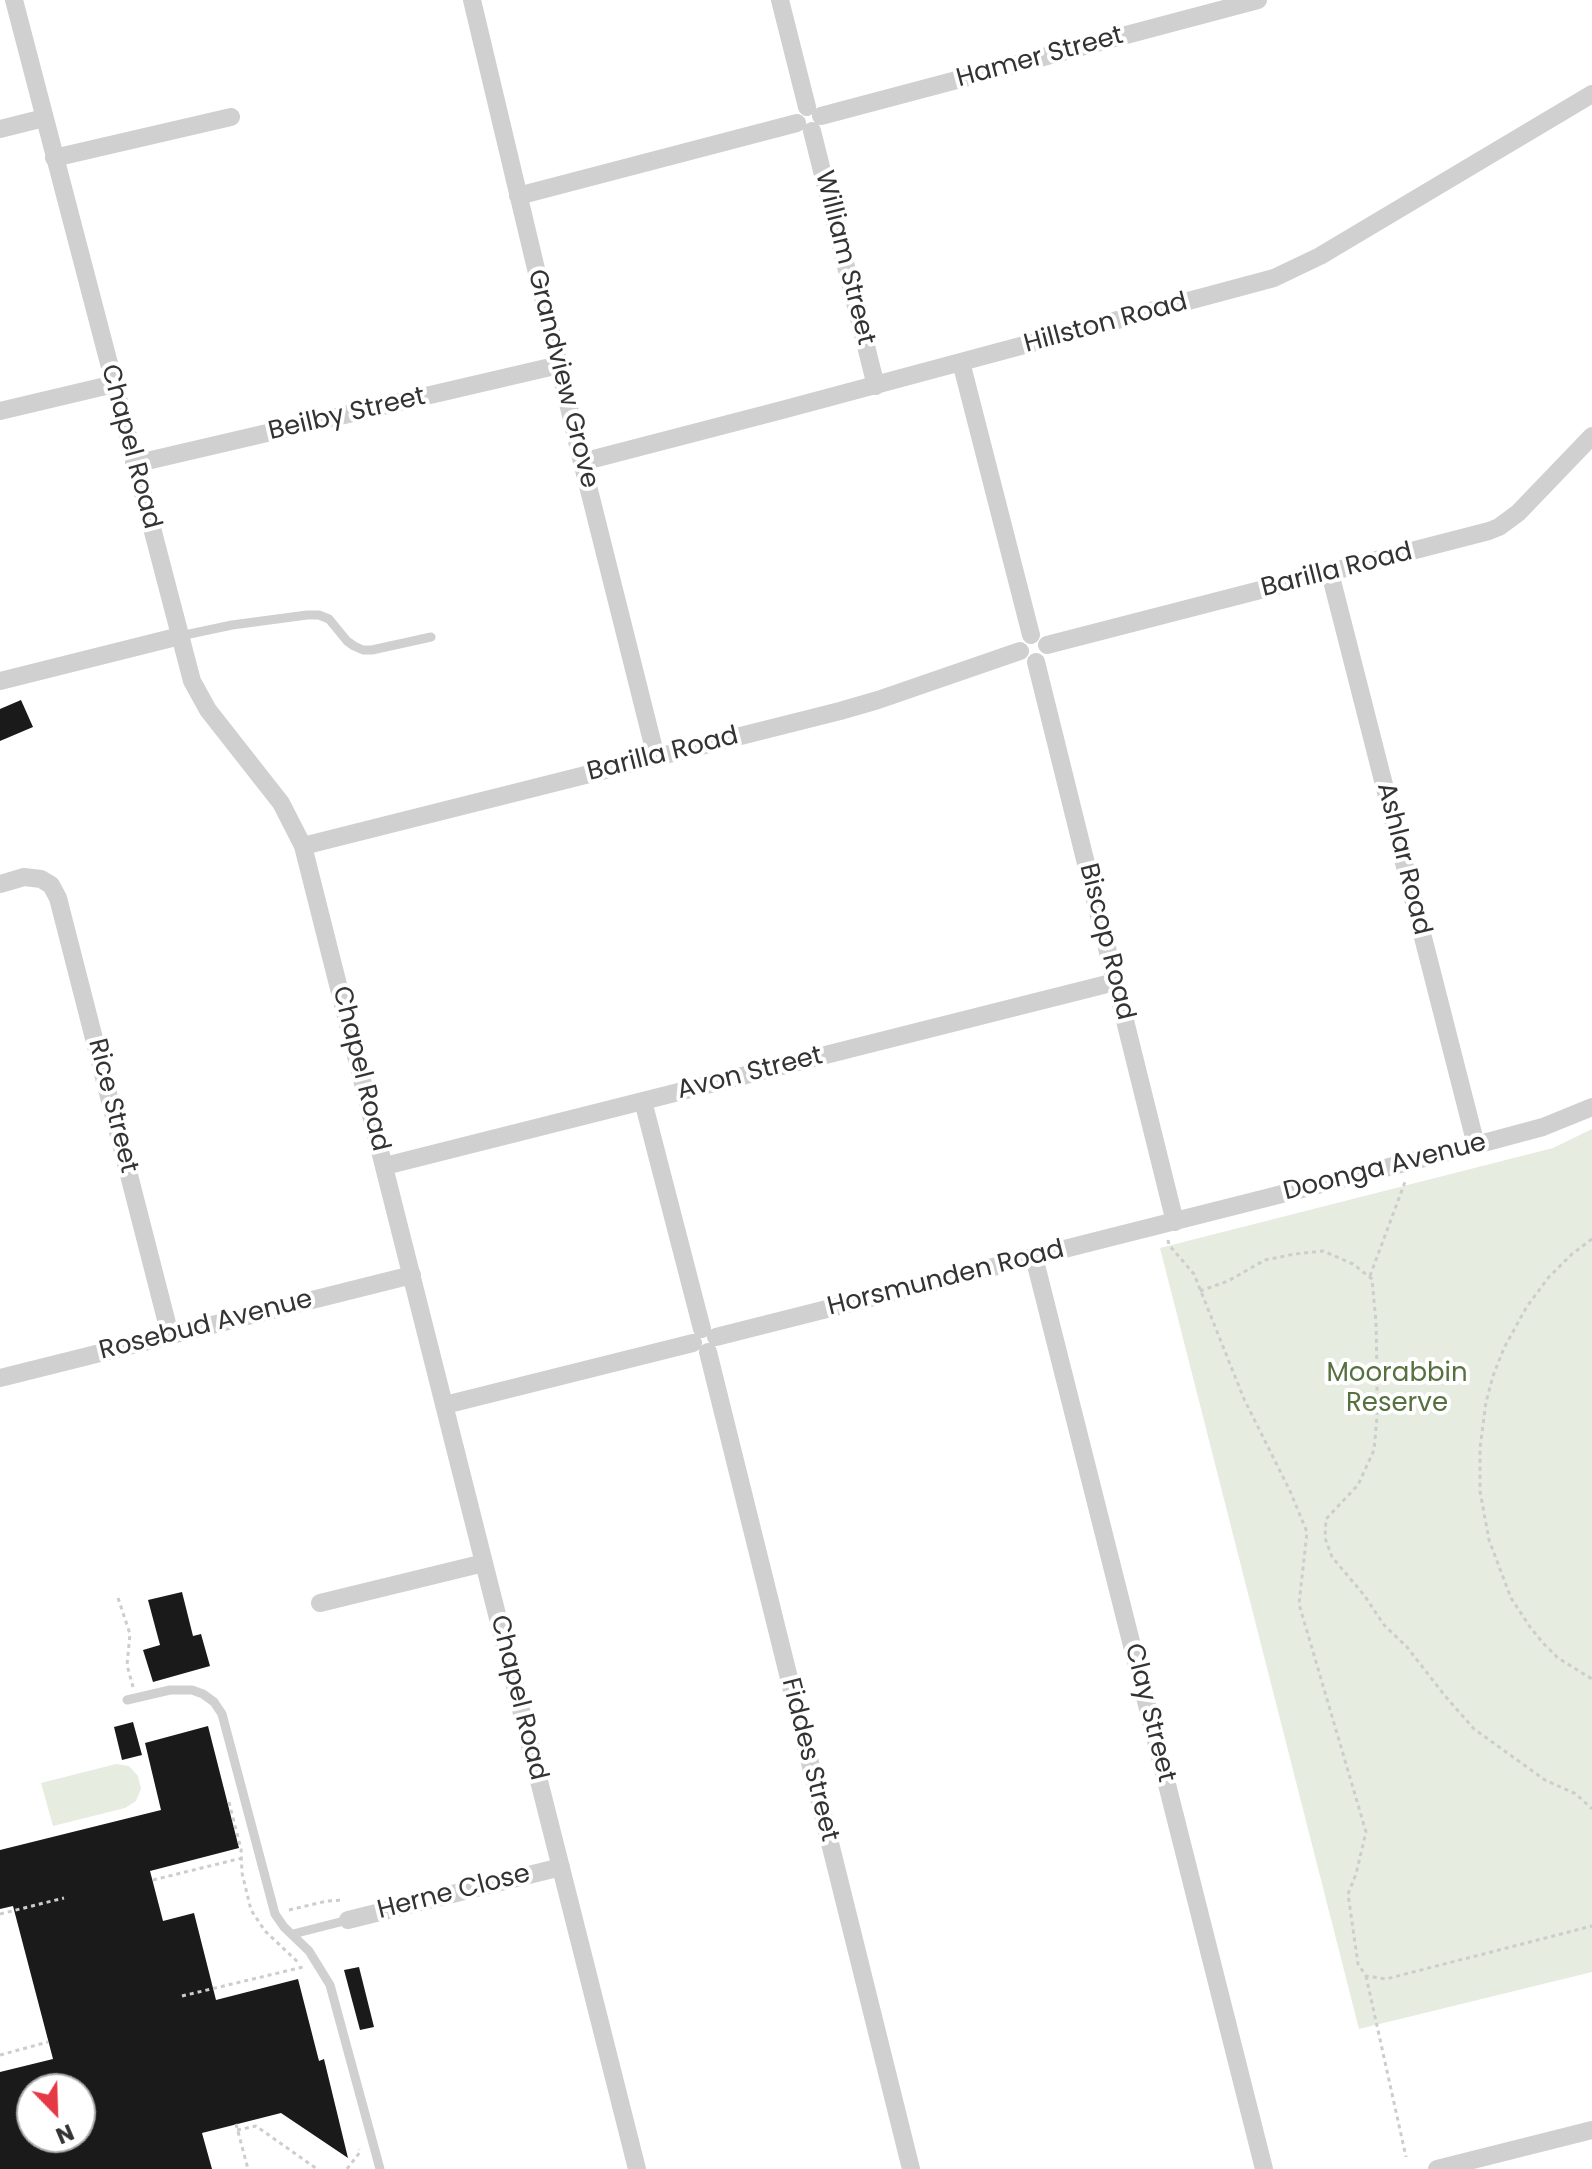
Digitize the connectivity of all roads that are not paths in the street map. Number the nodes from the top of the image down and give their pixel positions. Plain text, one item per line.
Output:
1 (14, 0) edge
2 (472, 0) edge
3 (780, 0) edge
4 (1258, 0) edge
5 (1592, 94) edge
6 (231, 117) dead end
7 (44, 118) junction
8 (809, 119) junction
9 (0, 129) edge
10 (54, 158) junction
11 (518, 196) junction
12 (961, 362) junction
13 (559, 365) junction
14 (114, 384) junction
15 (876, 386) junction
16 (0, 411) edge
17 (1592, 436) edge
18 (582, 462) junction
19 (134, 464) junction
20 (1330, 573) junction
21 (180, 636) junction
22 (431, 637) dead end
23 (1039, 640) junction
24 (1020, 651) junction
25 (1036, 662) junction
26 (0, 681) edge
27 (656, 757) junction
28 (303, 846) junction
29 (0, 884) edge
30 (1115, 982) junction
31 (643, 1101) junction
32 (1592, 1107) edge
33 (1476, 1145) junction
34 (385, 1166) junction
35 (1169, 1223) junction
36 (1034, 1257) junction
37 (412, 1275) junction
38 (170, 1335) junction
39 (705, 1340) junction
40 (0, 1378) edge
41 (445, 1405) junction
42 (484, 1563) junction
43 (320, 1603) dead end
44 (132, 1699) road end
45 (561, 1867) junction
46 (348, 1920) joint
47 (293, 1934) junction
48 (1592, 2130) edge
49 (380, 2169) edge
50 (637, 2169) edge
51 (911, 2169) edge
52 (1264, 2169) edge
53 (1437, 2169) edge

1 - 7 street, Chapel Road
2 - 11 street, Grandview Grove
3 - 8 street, William Street
4 - 8 street, Hamer Street
5 - 12 street, Hillston Road
6 - 10 street
7 - 9 street
7 - 10 street, Chapel Road
8 - 11 street, Hamer Street
8 - 15 street, William Street
10 - 14 street, Chapel Road
11 - 13 street, Grandview Grove
12 - 15 street, Hillston Road
12 - 23 street
13 - 18 street, Grandview Grove
13 - 19 street, Beilby Street
14 - 16 street
14 - 19 street, Chapel Road
15 - 18 street, Hillston Road
17 - 20 street, Barilla Road
18 - 27 street, Grandview Grove
19 - 21 street, Chapel Road
20 - 23 street, Barilla Road
20 - 33 street, Ashlar Road
21 - 22 lane
21 - 26 street
21 - 28 street, Chapel Road
23 - 24 street
23 - 25 street
24 - 25 street
24 - 27 street, Barilla Road
25 - 30 street, Biscop Road
27 - 28 street, Barilla Road
28 - 34 street, Chapel Road
29 - 38 street, Rice Street
30 - 31 street, Avon Street
30 - 35 street, Biscop Road
31 - 34 street, Avon Street
31 - 39 street, Fiddes Street
32 - 33 street, Doonga Avenue
33 - 35 street, Doonga Avenue
34 - 37 street, Chapel Road
35 - 36 street, Horsmunden Road
36 - 39 street, Horsmunden Road
36 - 52 street, Clay Street
37 - 38 street, Rosebud Avenue
37 - 41 street, Chapel Road
38 - 40 street, Rosebud Avenue
39 - 41 street, Horsmunden Road
39 - 51 street, Fiddes Street
41 - 42 street, Chapel Road
42 - 43 street
42 - 45 street, Chapel Road
44 - 47 lane
45 - 46 street, Herne Close
45 - 50 street, Chapel Road
46 - 47 lane
47 - 49 lane
48 - 53 street

